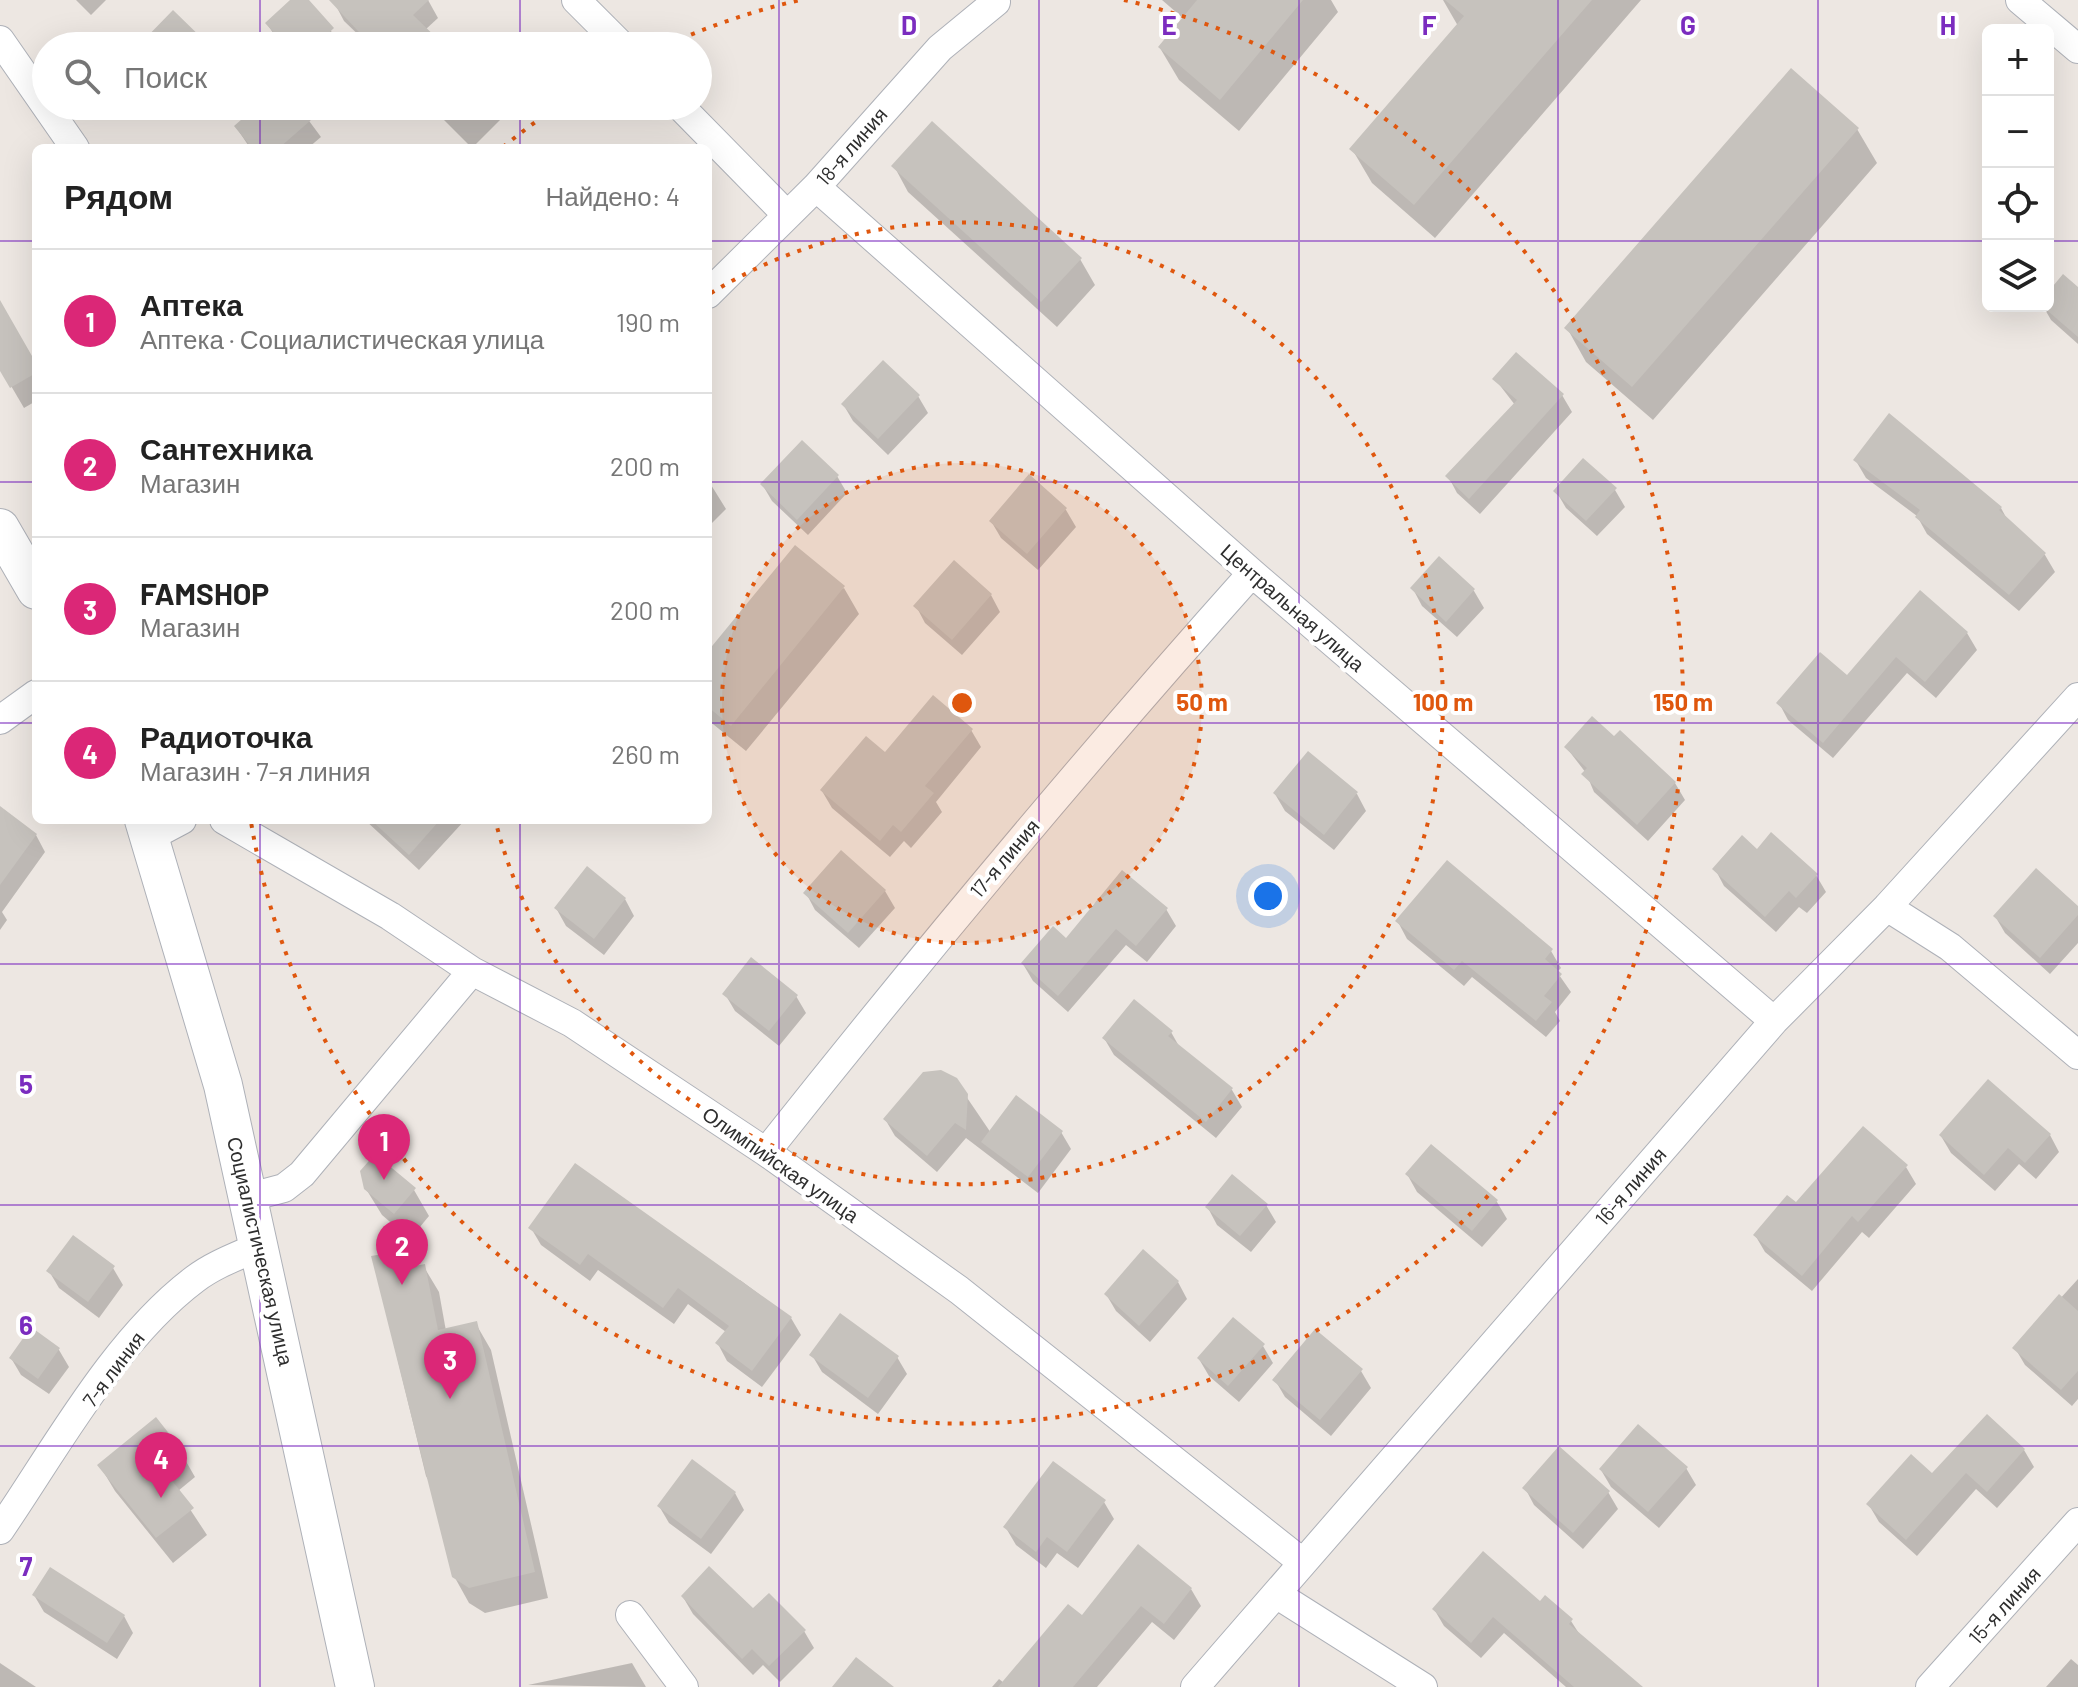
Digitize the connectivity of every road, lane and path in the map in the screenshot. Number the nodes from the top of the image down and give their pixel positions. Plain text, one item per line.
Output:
1 (576, 0) edge
2 (2020, 0) edge
3 (996, 2) dead end
4 (608, 32) edge
5 (0, 40) edge
6 (2078, 49) edge
7 (32, 86) edge
8 (56, 120) edge
9 (694, 120) edge
10 (72, 144) edge
11 (816, 187) junction
12 (787, 215) junction
13 (712, 290) edge
14 (0, 528) edge
15 (1252, 573) junction
16 (32, 583) edge
17 (32, 697) edge
18 (2078, 697) edge
19 (0, 720) edge
20 (231, 824) edge
21 (159, 826) edge
22 (1887, 907) junction
23 (472, 971) junction
24 (1774, 1021) junction
25 (2078, 1055) edge
26 (766, 1152) junction
27 (250, 1197) junction
28 (260, 1246) junction
29 (2078, 1522) edge
30 (0, 1530) edge
31 (1302, 1562) junction
32 (1276, 1594) junction
33 (630, 1615) dead end
34 (355, 1687) edge
35 (684, 1687) edge
36 (1195, 1687) edge
37 (1423, 1687) edge
38 (1930, 1687) edge

1 - 4 street
2 - 6 street
3 - 11 street, 18-я линия
5 - 7 street
8 - 10 street
9 - 12 street
11 - 12 street, 18-я линия
11 - 15 street, Центральная улица
12 - 13 street, 18-я линия
14 - 16 street
15 - 24 street, Центральная улица
15 - 26 street, 17-я линия
17 - 19 street
18 - 22 street, 16-я линия
20 - 23 street, Олимпийская улица
21 - 27 street, Социалистическая улица
22 - 24 street, 16-я линия
22 - 25 street
23 - 26 street, Олимпийская улица
23 - 27 street
24 - 31 street, 16-я линия
26 - 31 street, Олимпийская улица
27 - 28 street, Социалистическая улица
28 - 30 street, 7-я линия
28 - 34 street, Социалистическая улица
29 - 38 street, 15-я линия
31 - 32 street, 16-я линия
32 - 36 street, 16-я линия
32 - 37 street
33 - 35 street

